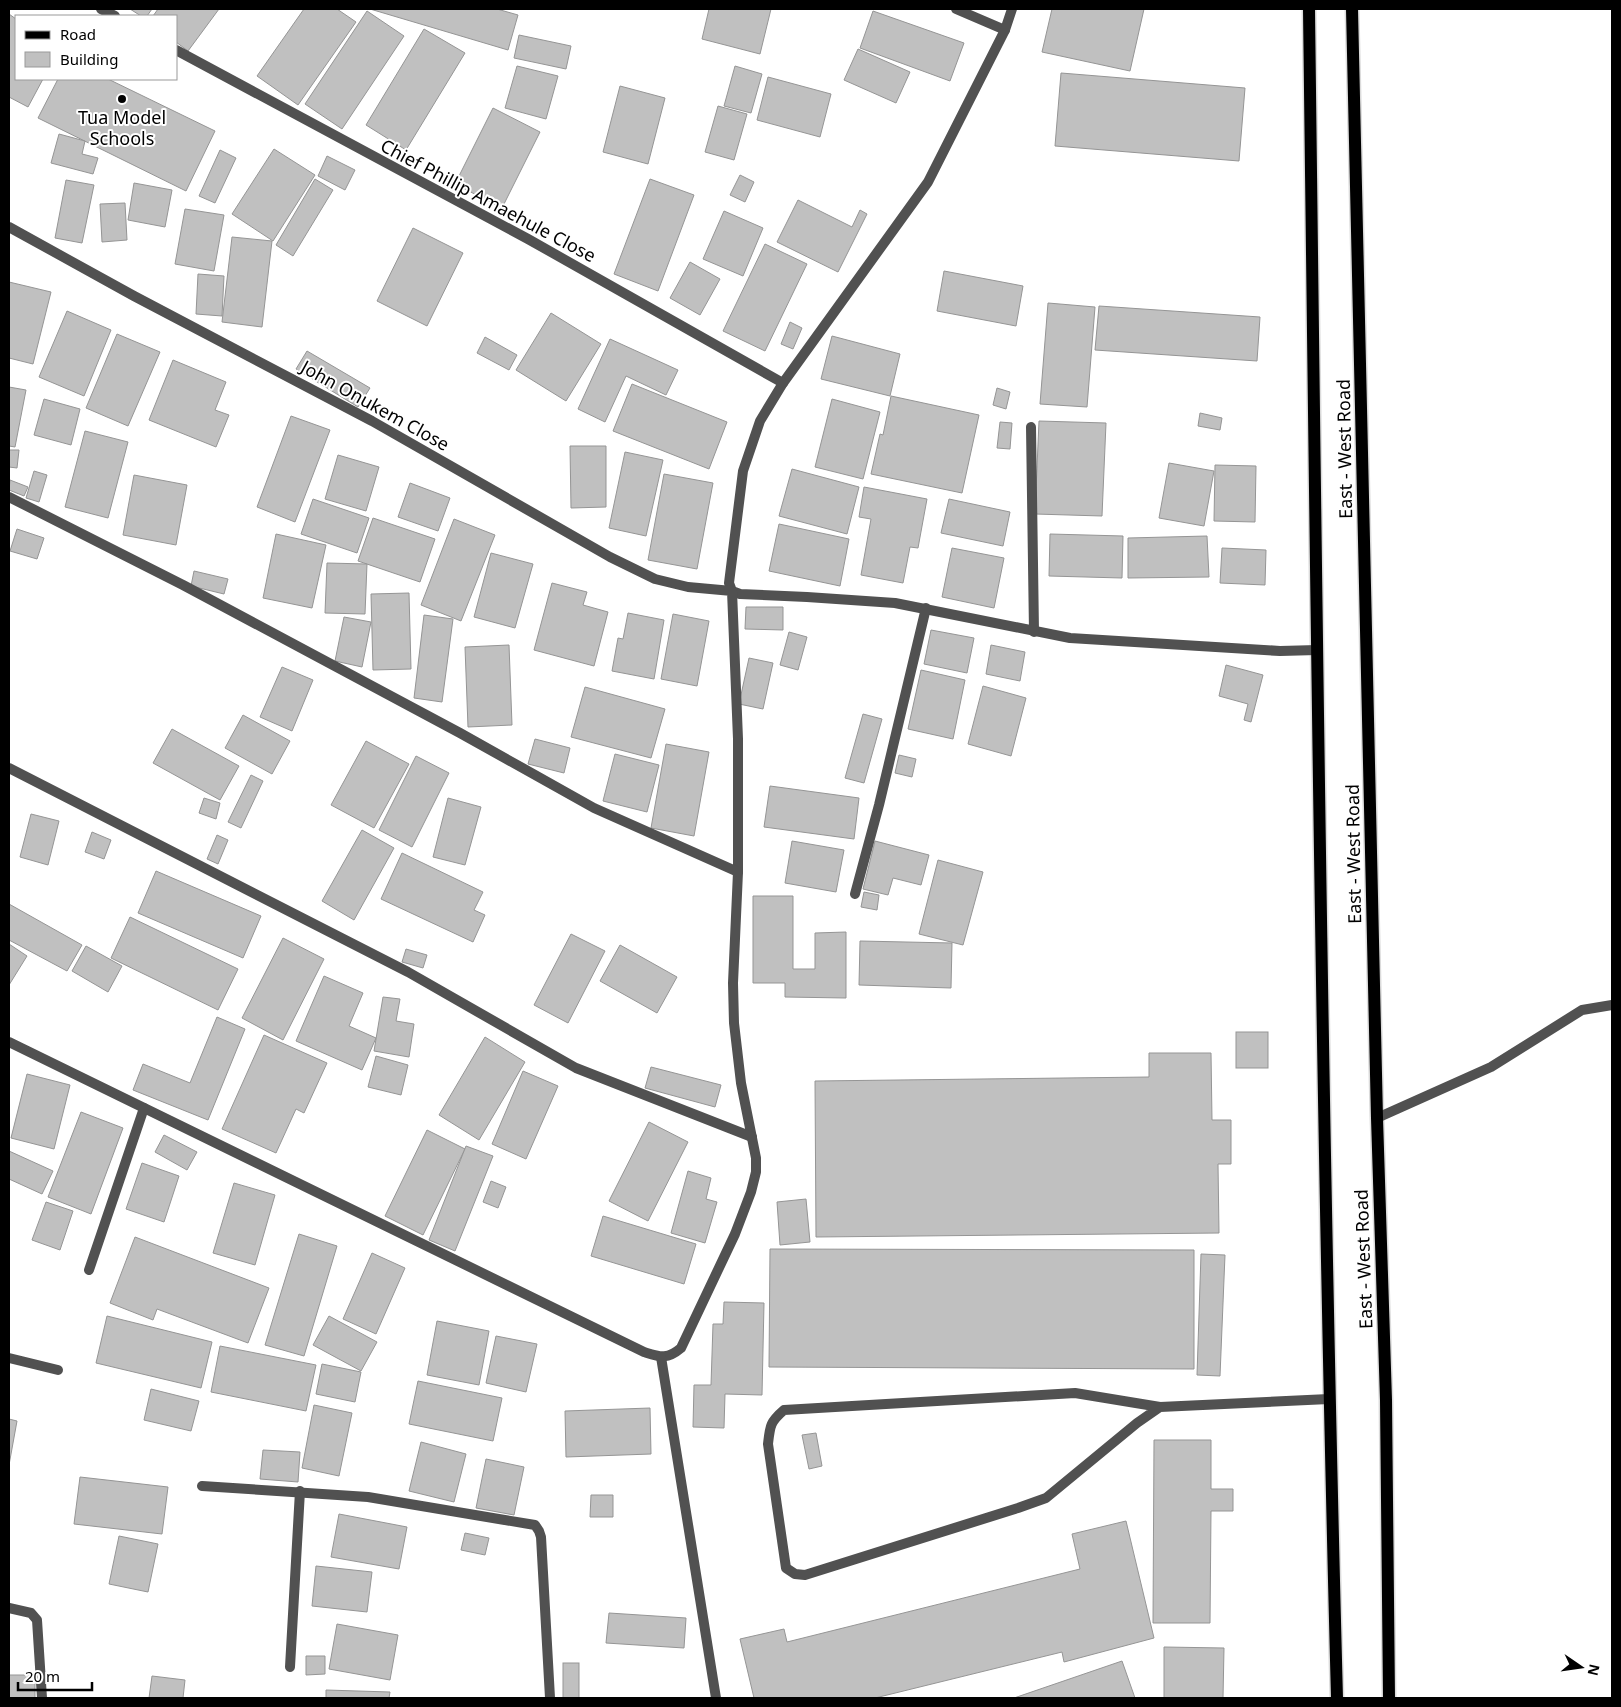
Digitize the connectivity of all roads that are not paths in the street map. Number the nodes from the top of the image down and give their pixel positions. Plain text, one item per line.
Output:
1 (101, 9) edge
2 (956, 9) edge
3 (1012, 9) edge
4 (1309, 9) edge
5 (1352, 9) edge
6 (113, 15) edge
7 (1005, 30) junction
8 (178, 51) edge
9 (9, 227) edge
10 (783, 383) junction
11 (1031, 428) dead end
12 (9, 497) edge
13 (732, 591) junction
14 (926, 608) junction
15 (1034, 632) junction
16 (1317, 650) junction
17 (9, 768) edge
18 (738, 872) junction
19 (855, 894) dead end
20 (1612, 1005) edge
21 (9, 1042) edge
22 (144, 1108) junction
23 (1377, 1118) junction
24 (752, 1137) junction
25 (89, 1270) dead end
26 (661, 1357) junction
27 (9, 1358) edge
28 (58, 1370) dead end
29 (1329, 1399) junction
30 (1160, 1407) junction
31 (202, 1486) dead end
32 (300, 1491) junction
33 (9, 1608) edge
34 (290, 1667) dead end
35 (42, 1698) edge
36 (550, 1698) edge
37 (716, 1698) edge
38 (1337, 1698) edge
39 (1389, 1698) edge

1 - 6 street
2 - 7 street
3 - 7 street
4 - 16 main road, East - West Road
5 - 23 main road, East - West Road
7 - 10 street
8 - 10 street, Chief Phillip Amaehule Close
9 - 13 street, John Onukem Close
10 - 13 street
11 - 15 street
12 - 18 street
13 - 14 street, John Onukem Close
13 - 18 street
14 - 15 street, John Onukem Close
14 - 19 street
15 - 16 street, John Onukem Close
16 - 29 main road, East - West Road
17 - 24 street
18 - 24 street
20 - 23 street
21 - 22 street
22 - 25 street
22 - 26 street
23 - 39 main road, East - West Road
24 - 26 street
26 - 37 street
27 - 28 street
29 - 30 street
29 - 38 main road, East - West Road
30 - 30 street
31 - 32 street
32 - 34 street
32 - 36 street
33 - 35 street

